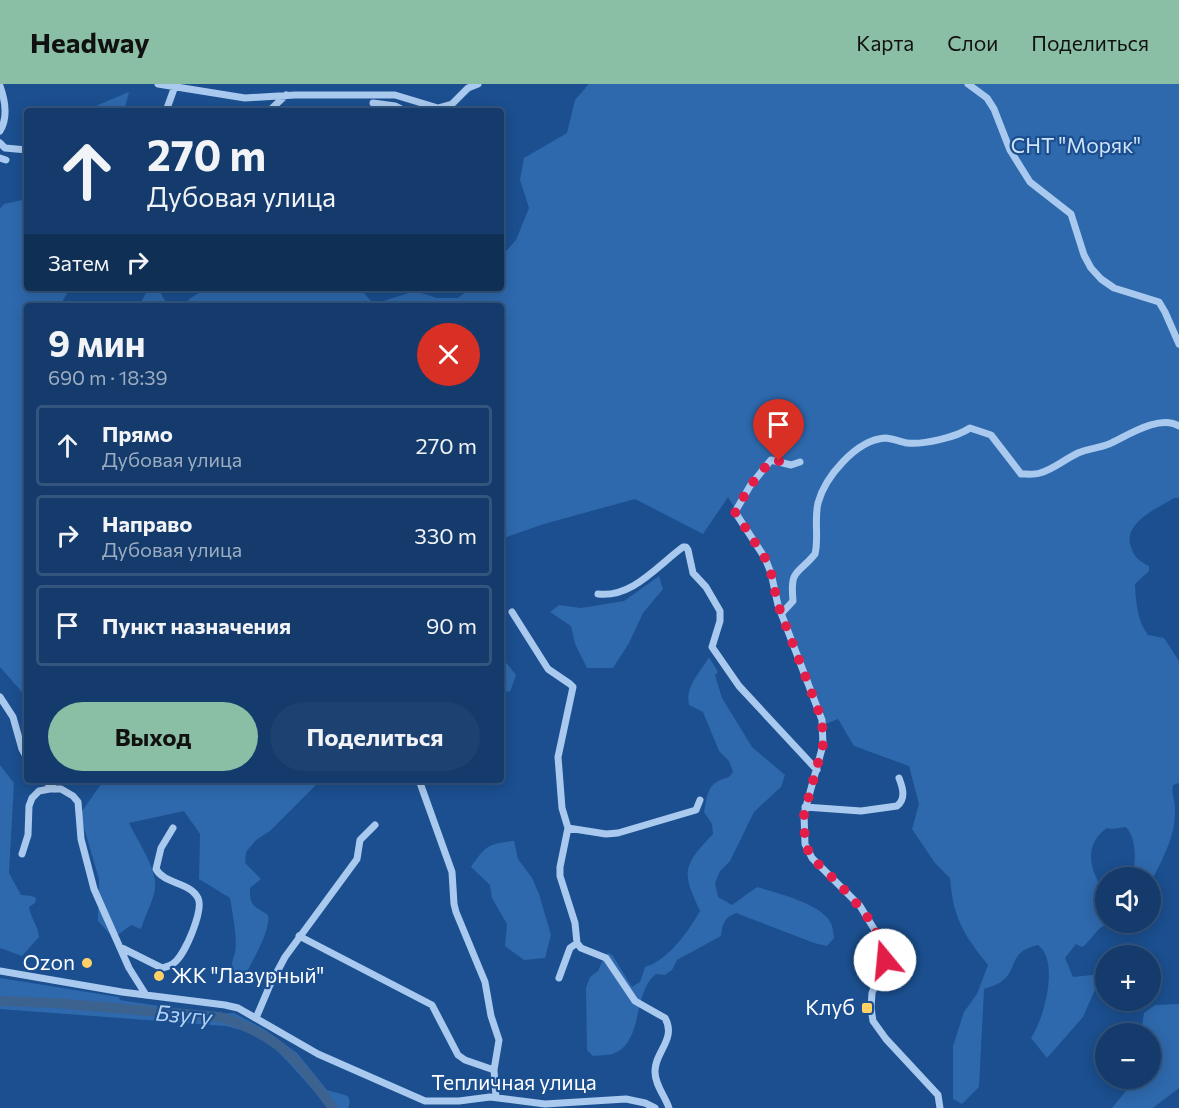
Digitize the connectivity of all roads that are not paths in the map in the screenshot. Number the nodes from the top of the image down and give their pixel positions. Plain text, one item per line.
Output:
1 (158, 84) edge
2 (478, 84) edge
3 (968, 84) edge
4 (0, 86) edge
5 (175, 86) junction
6 (286, 95) junction
7 (373, 103) dead end
8 (167, 108) edge
9 (272, 108) edge
10 (399, 108) edge
11 (0, 131) edge
12 (0, 143) edge
13 (24, 150) edge
14 (1179, 344) edge
15 (1179, 426) edge
16 (800, 462) dead end
17 (597, 594) dead end
18 (512, 612) dead end
19 (782, 613) junction
20 (0, 698) edge
21 (24, 753) edge
22 (817, 770) junction
23 (899, 778) dead end
24 (48, 783) edge
25 (420, 783) edge
26 (55, 789) junction
27 (700, 800) dead end
28 (805, 807) junction
29 (375, 825) dead end
30 (173, 828) dead end
31 (568, 828) junction
32 (22, 854) dead end
33 (299, 936) junction
34 (577, 943) junction
35 (120, 947) junction
36 (0, 971) edge
37 (559, 978) dead end
38 (146, 995) junction
39 (256, 1018) junction
40 (494, 1070) junction
41 (496, 1097) junction
42 (655, 1108) edge
43 (669, 1108) edge
44 (939, 1108) edge

1 - 5 street
2 - 6 street
3 - 14 street
4 - 11 street
5 - 6 street
5 - 8 street
6 - 9 street
7 - 10 street
12 - 13 street
15 - 19 street
16 - 19 street
17 - 22 street
18 - 31 street
19 - 22 street
20 - 21 street
22 - 28 street
23 - 28 street
24 - 26 street
25 - 40 street
26 - 32 street
26 - 35 street
27 - 31 street
28 - 44 street
29 - 33 street
30 - 35 street
31 - 34 street
33 - 39 street
33 - 40 street
34 - 37 street
34 - 43 street
35 - 38 street
36 - 38 street, Тепличная улица
38 - 39 street, Тепличная улица
39 - 41 street, Тепличная улица
40 - 41 street
41 - 42 street, Тепличная улица

